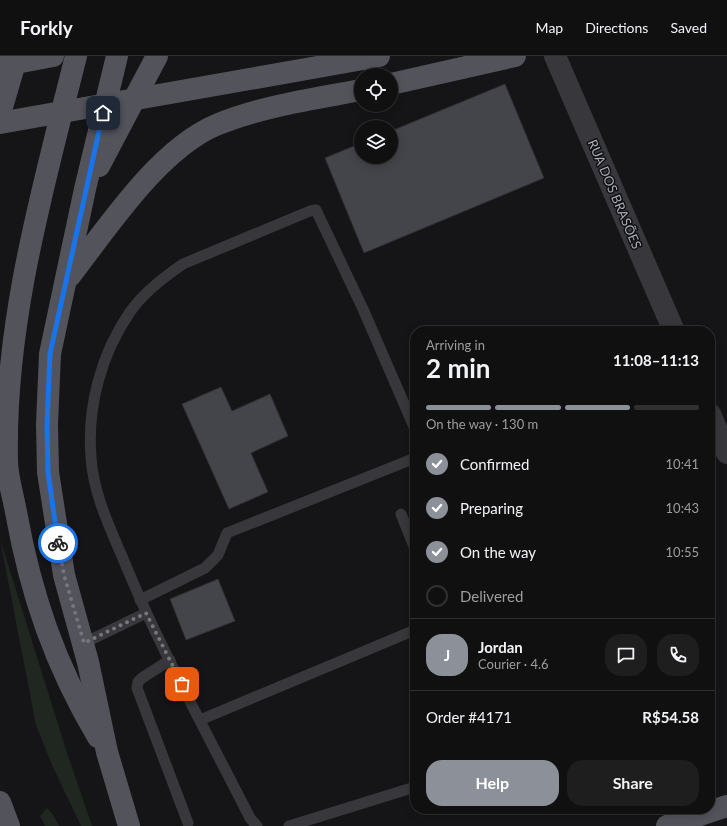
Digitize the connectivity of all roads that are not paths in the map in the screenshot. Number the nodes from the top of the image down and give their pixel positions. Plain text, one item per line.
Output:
1 (17, 56) edge
2 (53, 56) edge
3 (76, 56) edge
4 (117, 56) edge
5 (157, 56) edge
6 (515, 56) edge
7 (555, 56) edge
8 (371, 58) edge
9 (0, 66) edge
10 (398, 82) edge
11 (354, 91) edge
12 (0, 114) edge
13 (0, 123) edge
14 (85, 189) junction
15 (66, 280) junction
16 (672, 326) edge
17 (410, 417) edge
18 (715, 425) edge
19 (727, 453) edge
20 (410, 460) edge
21 (401, 514) dead end
22 (410, 536) edge
23 (140, 600) junction
24 (146, 613) junction
25 (410, 632) edge
26 (84, 643) junction
27 (170, 660) junction
28 (200, 720) junction
29 (107, 752) junction
30 (410, 789) edge
31 (0, 802) edge
32 (727, 806) edge
33 (715, 810) edge
34 (703, 814) edge
35 (188, 823) dead end
36 (8, 826) edge
37 (129, 826) edge
38 (257, 826) edge
39 (289, 826) edge
40 (667, 826) edge

1 - 12 main road
2 - 9 main road, bridge
3 - 29 main road
4 - 14 main road
5 - 14 main road
6 - 10 main road
7 - 16 street, RUA DOS BRASÕES
8 - 13 main road, bridge
11 - 15 main road
14 - 15 main road
15 - 26 main road
17 - 23 lane
18 - 19 street
20 - 23 lane
21 - 22 lane
23 - 24 lane
24 - 26 lane
24 - 27 lane
25 - 28 lane
26 - 29 main road
27 - 28 lane
27 - 35 lane
28 - 38 lane
29 - 37 main road
30 - 39 lane
31 - 36 main road
32 - 33 main road
34 - 40 main road

